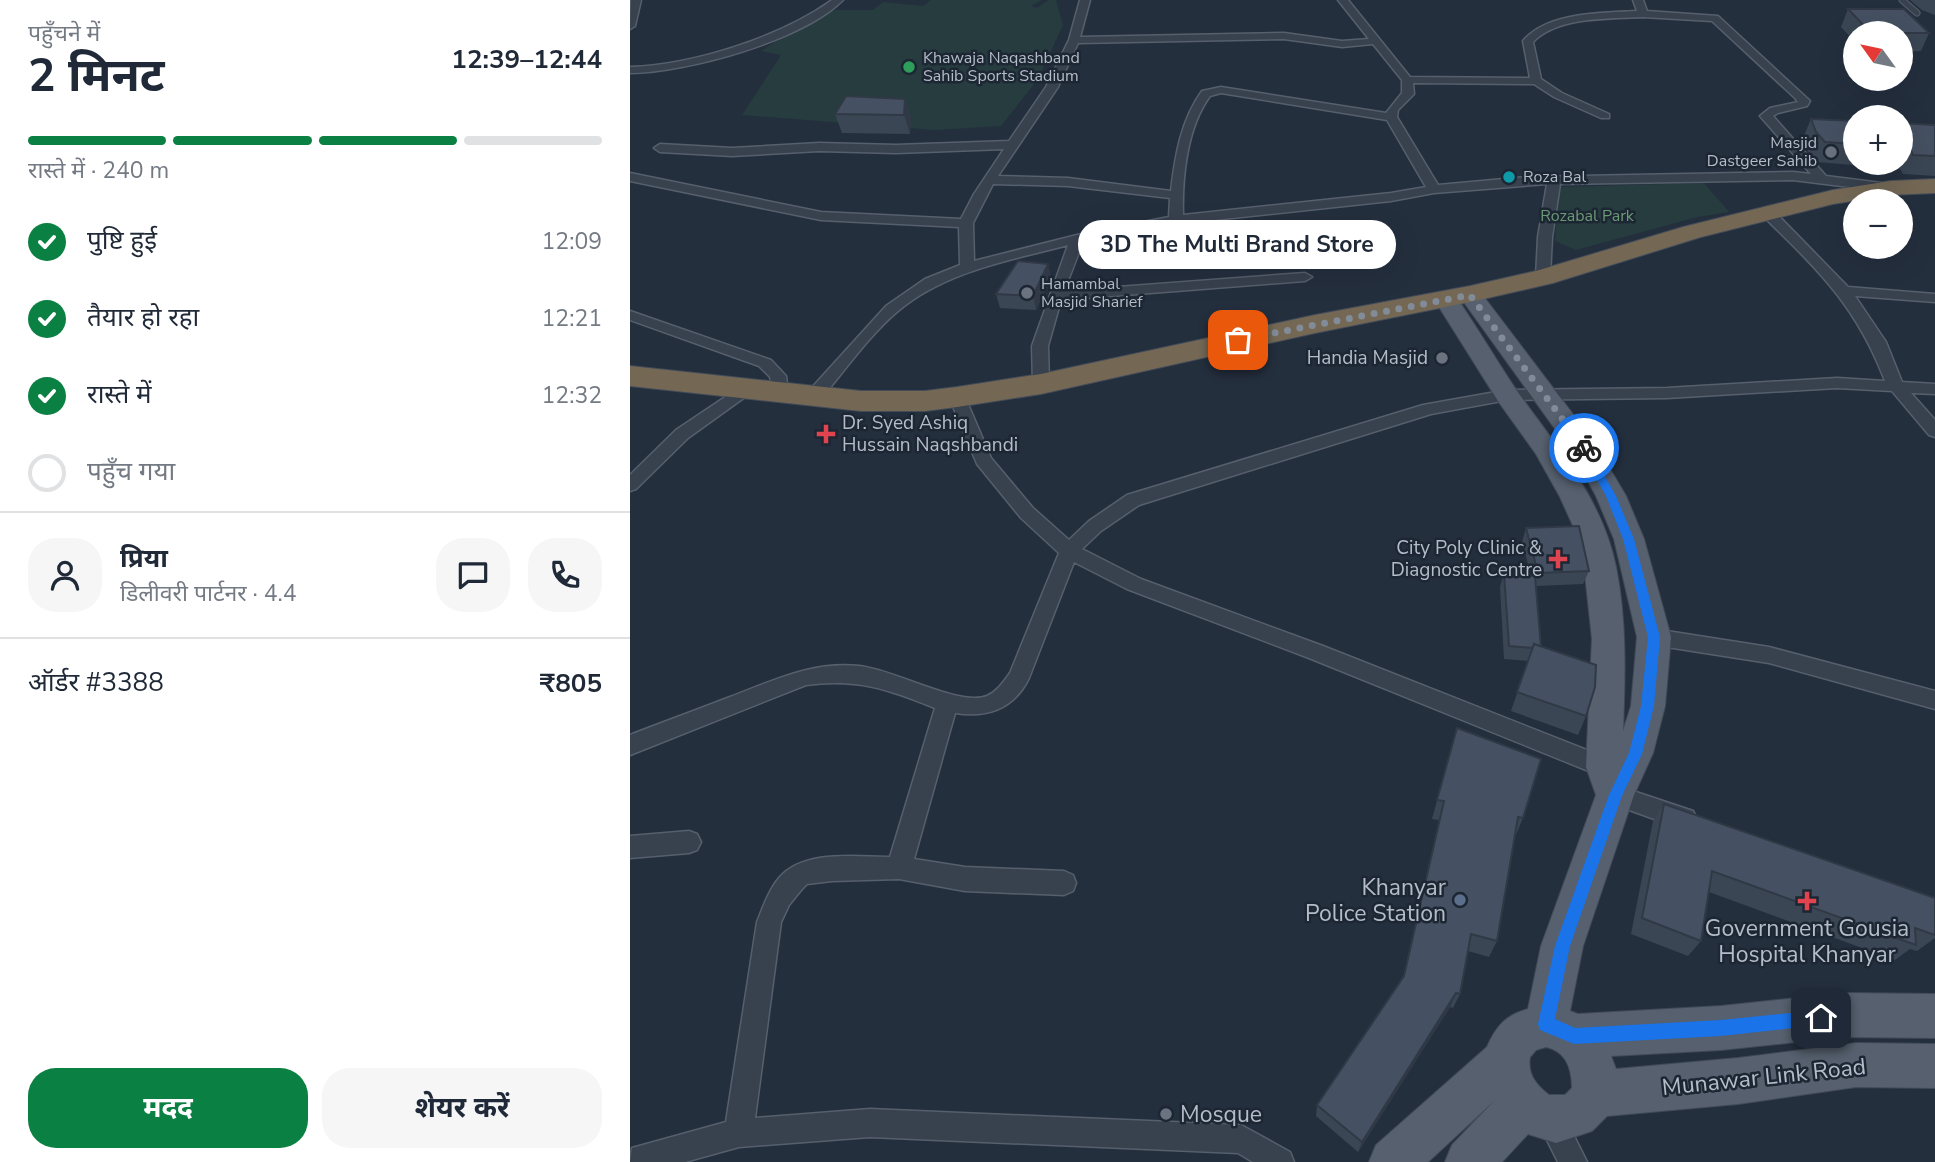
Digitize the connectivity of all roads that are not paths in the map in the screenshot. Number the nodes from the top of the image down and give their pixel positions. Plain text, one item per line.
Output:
1 (636, 0) edge
2 (838, 0) edge
3 (1085, 0) edge
4 (1343, 0) edge
5 (1638, 0) edge
6 (1902, 0) edge
7 (1917, 13) dead end
8 (1643, 14) junction
9 (630, 26) edge
10 (1074, 40) junction
11 (1376, 41) junction
12 (630, 71) edge
13 (1407, 80) junction
14 (1536, 81) junction
15 (1605, 116) dead end
16 (1391, 117) junction
17 (1012, 145) junction
18 (660, 148) dead end
19 (630, 177) edge
20 (1820, 177) junction
21 (989, 180) junction
22 (1554, 181) junction
23 (1935, 187) edge
24 (1890, 188) junction
25 (1434, 189) junction
26 (1174, 195) junction
27 (1767, 212) junction
28 (1175, 220) junction
29 (966, 223) junction
30 (1077, 239) junction
31 (967, 267) junction
32 (1305, 277) dead end
33 (1543, 278) junction
34 (1844, 291) junction
35 (1055, 296) junction
36 (1458, 297) junction
37 (1935, 298) edge
38 (630, 315) edge
39 (630, 376) edge
40 (1041, 384) junction
41 (1895, 385) junction
42 (746, 388) junction
43 (1935, 389) edge
44 (780, 393) junction
45 (1543, 394) junction
46 (1507, 395) junction
47 (813, 397) junction
48 (957, 397) junction
49 (1935, 431) edge
50 (630, 485) edge
51 (1069, 551) junction
52 (1654, 637) junction
53 (1935, 700) edge
54 (947, 703) junction
55 (630, 745) edge
56 (1610, 781) junction
57 (1705, 825) edge
58 (689, 842) dead end
59 (630, 847) edge
60 (899, 868) junction
61 (1064, 883) dead end
62 (1935, 1016) edge
63 (1560, 1030) junction
64 (1506, 1060) junction
65 (1935, 1066) edge
66 (1594, 1094) junction
67 (1537, 1113) junction
68 (739, 1133) junction
69 (632, 1162) edge
70 (1280, 1162) edge
71 (1393, 1162) edge
72 (1469, 1162) edge
73 (1573, 1162) edge

1 - 9 street
2 - 12 street
3 - 10 street
4 - 11 street
5 - 8 street
6 - 7 lane
8 - 14 street
8 - 20 street
10 - 11 street
10 - 17 street
11 - 13 street
13 - 14 street
13 - 16 street
14 - 15 street
16 - 25 street
16 - 26 street
17 - 18 street
17 - 21 street
19 - 29 street
20 - 22 street
20 - 24 street
21 - 26 street
21 - 29 street
22 - 25 street
22 - 33 street
23 - 24 highway
24 - 27 highway
25 - 28 street
26 - 28 street
27 - 33 highway
27 - 34 street
28 - 30 street
29 - 31 street
30 - 31 street
30 - 35 street
31 - 47 street
32 - 35 street
33 - 36 highway
34 - 37 street
34 - 41 street
35 - 40 street
36 - 40 highway
36 - 45 main road
36 - 46 main road
38 - 44 street
39 - 42 highway
40 - 48 highway
41 - 43 street
41 - 45 street
41 - 49 street
42 - 44 highway
42 - 50 street
44 - 47 highway
45 - 46 street
45 - 52 main road
46 - 51 street
46 - 56 main road
47 - 48 highway
48 - 51 street
51 - 54 street
51 - 56 street
52 - 53 street
52 - 56 main road
54 - 55 street
54 - 60 street
56 - 57 street
56 - 63 main road
58 - 59 street
60 - 61 street
60 - 68 street
62 - 63 main road
63 - 64 main road
63 - 66 main road
64 - 67 main road
64 - 71 main road
65 - 66 main road, Munawar Link Road
66 - 67 main road
67 - 72 main road
67 - 73 street
68 - 69 street
68 - 70 street

